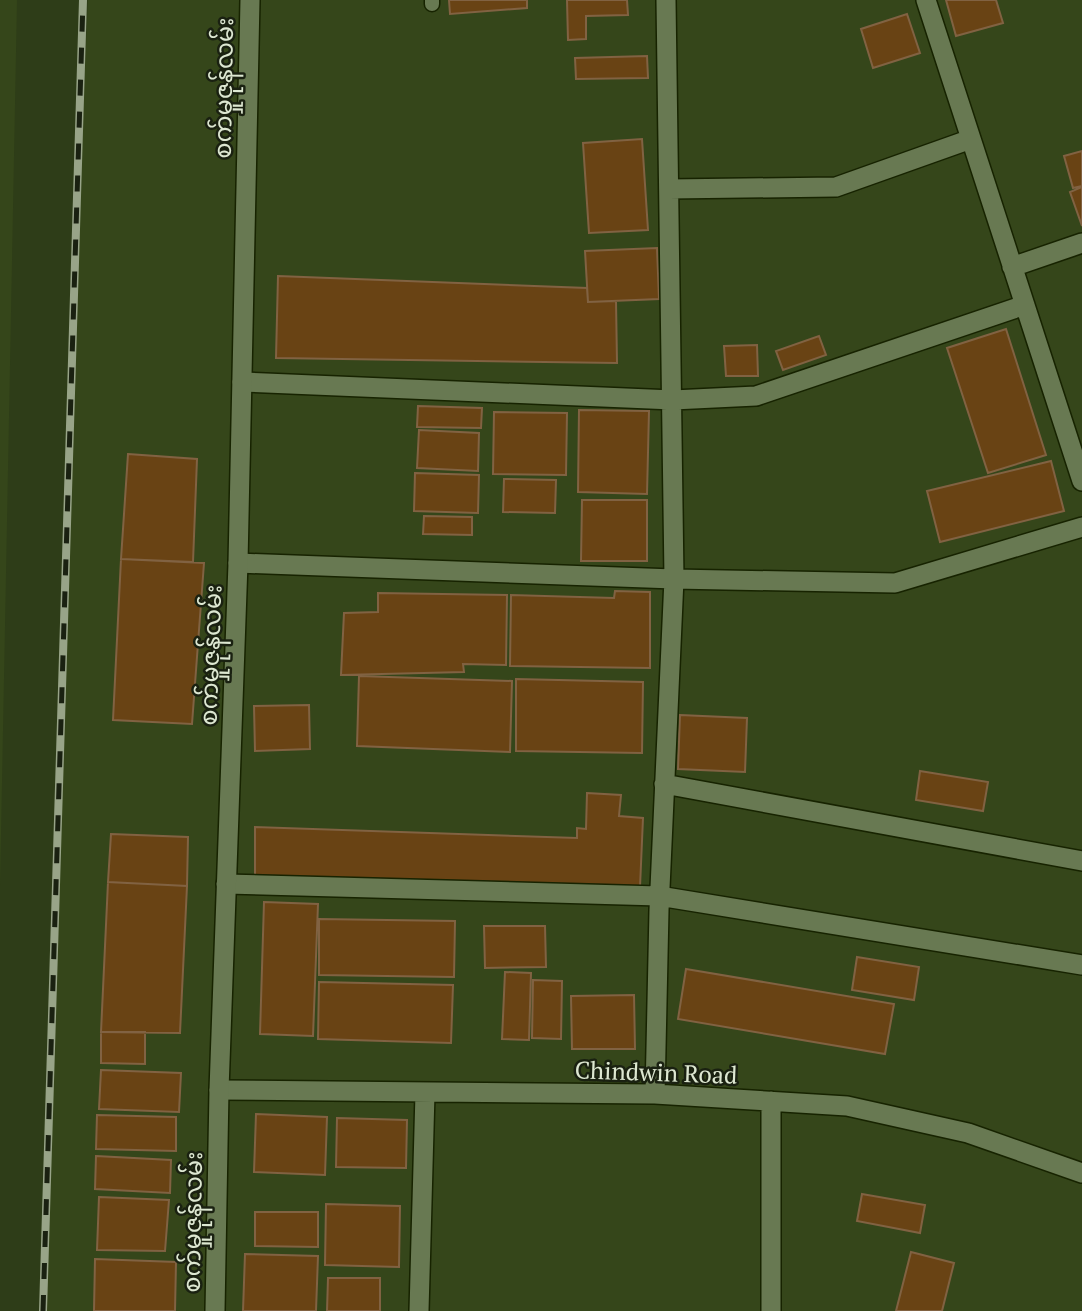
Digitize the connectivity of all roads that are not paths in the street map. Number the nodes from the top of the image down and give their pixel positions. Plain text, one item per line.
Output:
1 (250, 0) edge
2 (666, 0) edge
3 (926, 0) edge
4 (971, 139) junction
5 (669, 190) junction
6 (1082, 243) edge
7 (1012, 267) junction
8 (1025, 305) junction
9 (242, 382) junction
10 (673, 400) junction
11 (1082, 481) edge
12 (1082, 527) edge
13 (238, 563) junction
14 (674, 579) junction
15 (664, 784) junction
16 (1082, 861) edge
17 (226, 884) junction
18 (659, 896) junction
19 (1082, 965) edge
20 (219, 1090) junction
21 (425, 1093) junction
22 (656, 1094) junction
23 (771, 1101) junction
24 (1082, 1173) edge
25 (215, 1311) edge
26 (419, 1311) edge
27 (771, 1311) edge

1 - 9 street, စက်မှုဇုန်လမ်း
2 - 5 street
3 - 4 street
4 - 5 street
4 - 7 street
5 - 10 street
6 - 7 street
7 - 8 street
8 - 10 street
8 - 11 street
9 - 10 street
9 - 13 street, စက်မှုဇုန်လမ်း
10 - 14 street
12 - 14 street
13 - 14 street
13 - 17 street, စက်မှုဇုန်လမ်း
14 - 15 street
15 - 16 street
15 - 18 street
17 - 18 street
17 - 20 street, စက်မှုဇုန်လမ်း
18 - 19 street
18 - 22 street
20 - 21 street, Chindwin Road
20 - 25 street, စက်မှုဇုန်လမ်း
21 - 22 street, Chindwin Road
21 - 26 street
22 - 23 street, Chindwin Road
23 - 24 street, Chindwin Road
23 - 27 street

